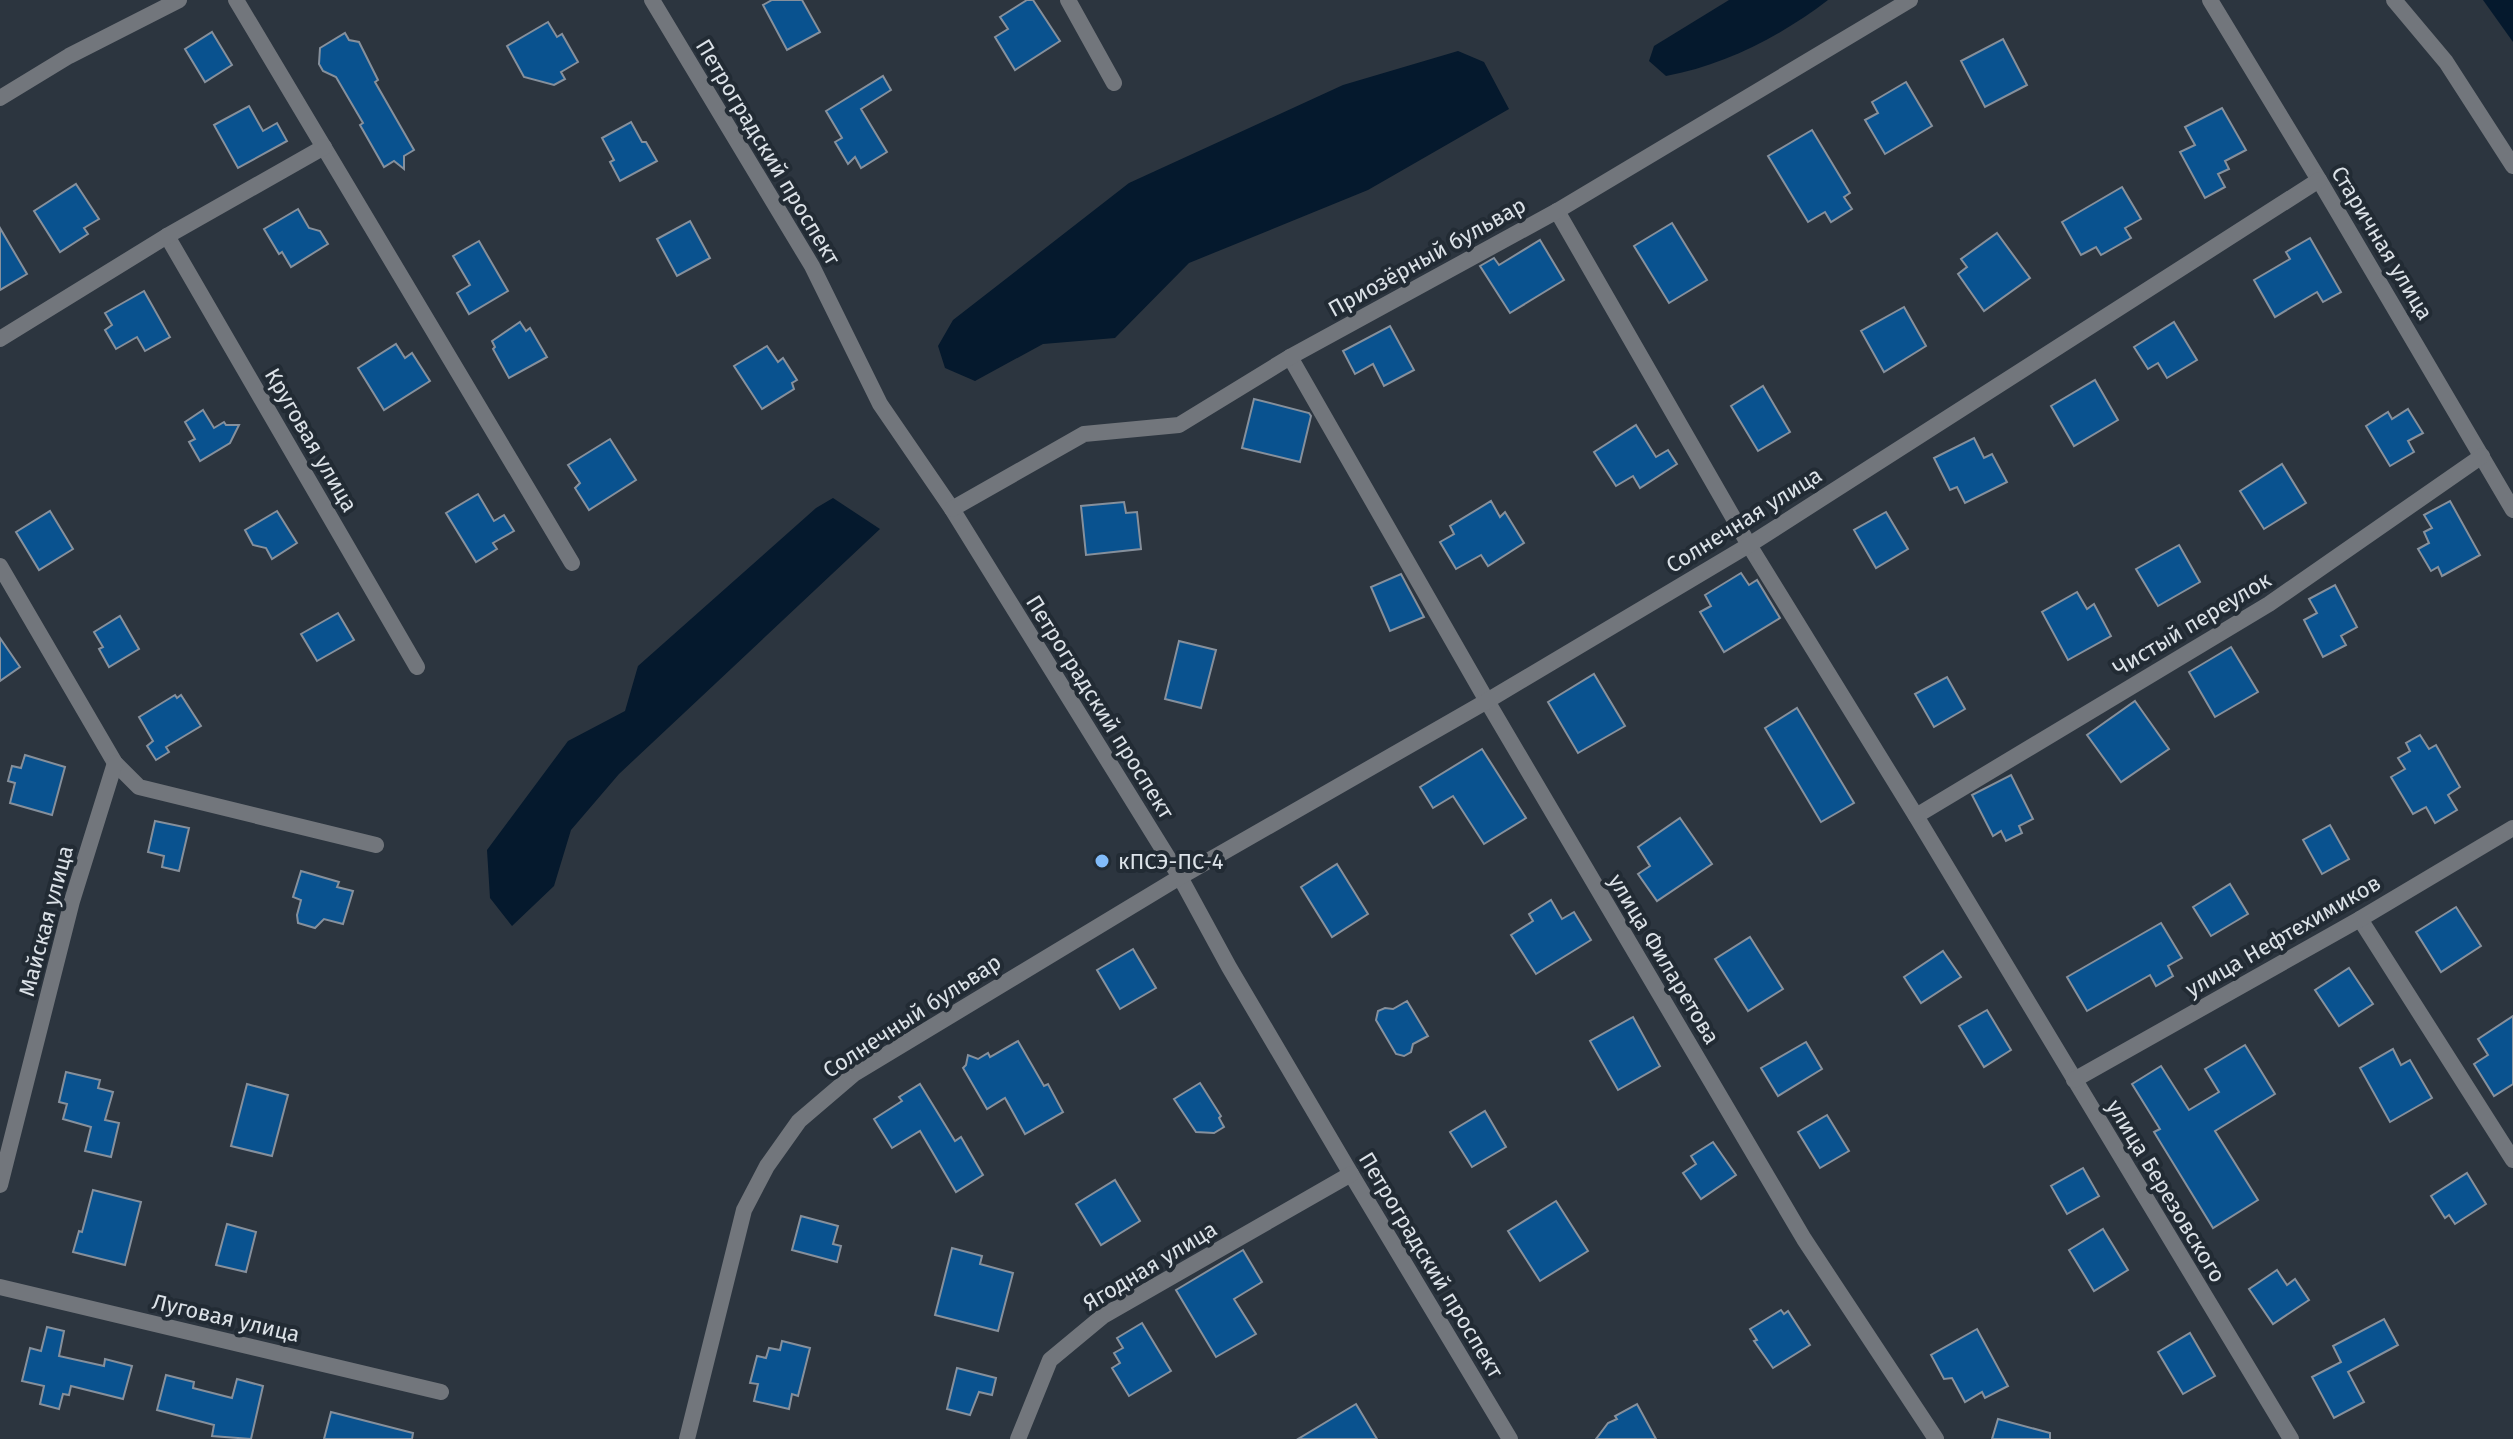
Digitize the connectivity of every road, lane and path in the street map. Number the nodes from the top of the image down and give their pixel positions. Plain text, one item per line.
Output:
1 (179, 0) edge
2 (236, 0) edge
3 (652, 0) edge
4 (1068, 0) edge
5 (1910, 0) edge
6 (2210, 0) edge
7 (2394, 0) edge
8 (1114, 83) dead end
9 (0, 98) edge
10 (324, 147) junction
11 (2513, 166) edge
12 (2319, 180) junction
13 (1557, 211) junction
14 (167, 236) junction
15 (0, 339) edge
16 (1290, 357) junction
17 (2482, 456) junction
18 (952, 509) junction
19 (2513, 510) edge
20 (1749, 545) junction
21 (572, 563) dead end
22 (0, 566) edge
23 (417, 667) dead end
24 (1487, 701) junction
25 (115, 763) junction
26 (1916, 816) junction
27 (2513, 828) edge
28 (376, 845) dead end
29 (1180, 877) junction
30 (2360, 919) junction
31 (2074, 1080) junction
32 (2513, 1160) edge
33 (1351, 1174) junction
34 (0, 1185) edge
35 (0, 1287) edge
36 (441, 1392) dead end
37 (687, 1439) edge
38 (1018, 1439) edge
39 (1510, 1439) edge
40 (1936, 1439) edge
41 (2291, 1439) edge

1 - 9 street
2 - 10 street
3 - 18 street, Петроградский проспект
4 - 8 street
5 - 13 street, Приозёрный бульвар
6 - 12 street, Старичная улица
7 - 11 street
10 - 14 street
10 - 21 street
12 - 17 street, Старичная улица
12 - 20 street, Солнечная улица
13 - 16 street, Приозёрный бульвар
13 - 20 street, улица Березовского
14 - 15 street
14 - 23 street, Круговая улица
16 - 18 street, Приозёрный бульвар
16 - 24 street, улица Филаретова
17 - 19 street, Старичная улица
17 - 26 street, Чистый переулок
18 - 29 street, Петроградский проспект
20 - 24 street, Солнечная улица
20 - 26 street, улица Березовского
22 - 25 street
24 - 29 street, Солнечная улица
24 - 40 street, улица Филаретова
25 - 28 street
25 - 34 street, Майская улица
26 - 31 street, улица Березовского
27 - 30 street, улица Нефтехимиков
29 - 33 street, Петроградский проспект
29 - 37 street, Солнечный бульвар
30 - 31 street, улица Нефтехимиков
30 - 32 street
31 - 41 street, улица Березовского
33 - 38 street, Ягодная улица
33 - 39 street, Петроградский проспект
35 - 36 street, Луговая улица

